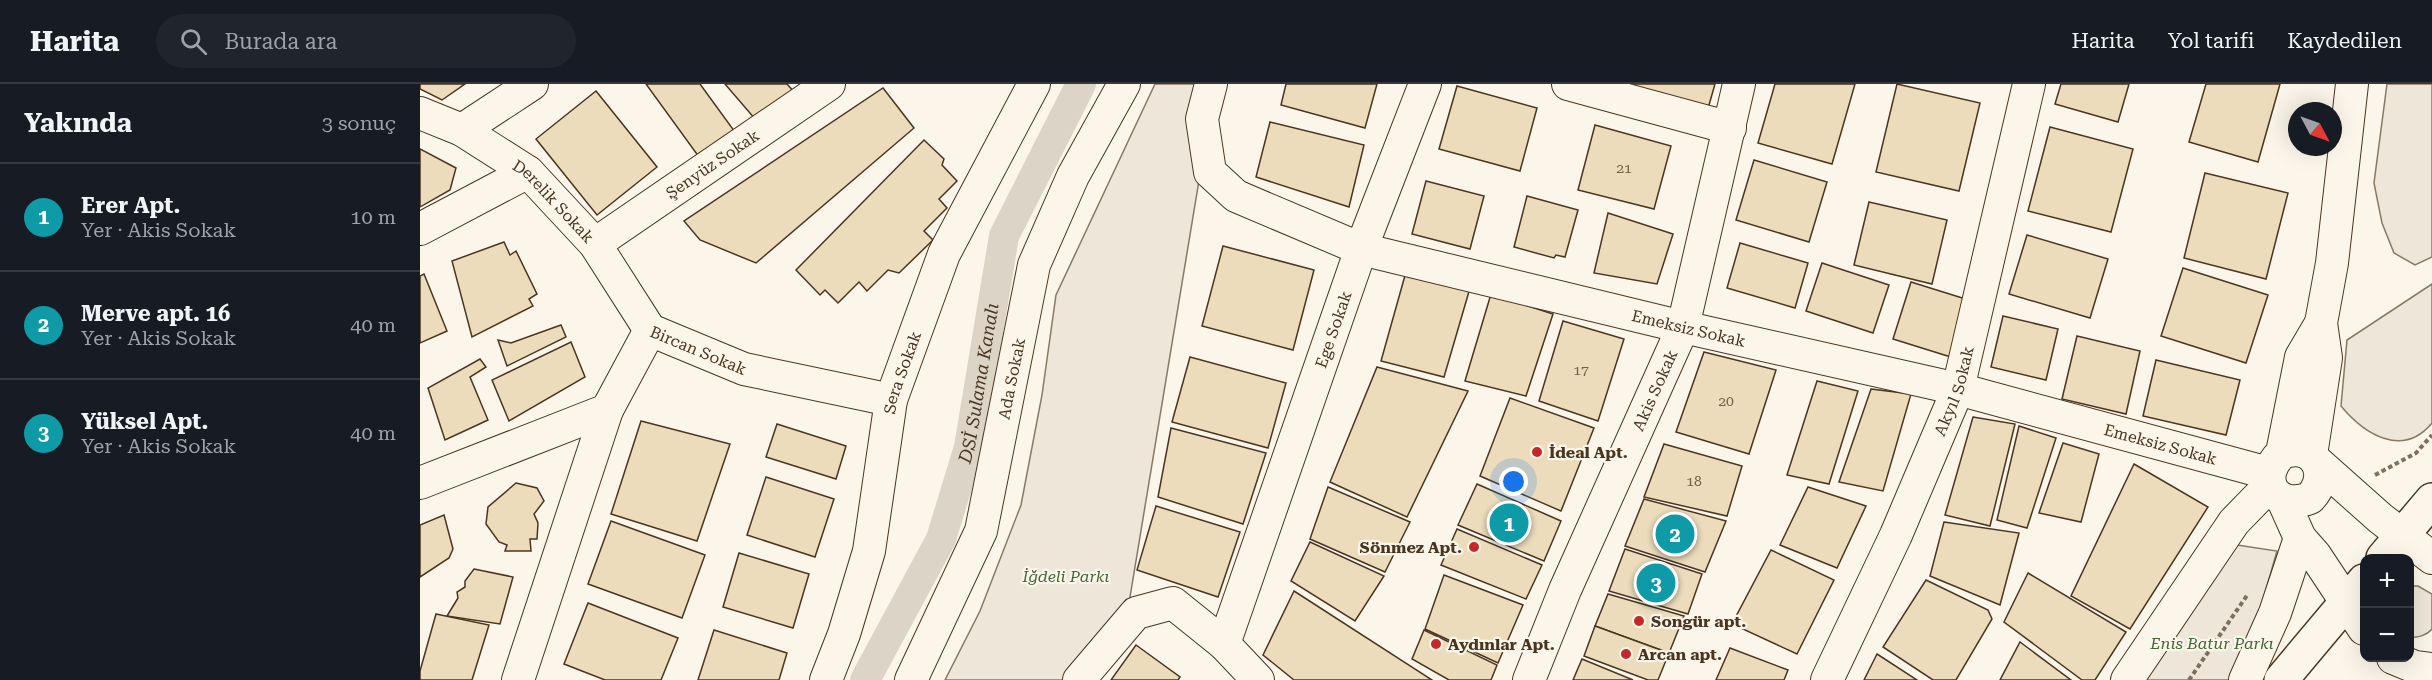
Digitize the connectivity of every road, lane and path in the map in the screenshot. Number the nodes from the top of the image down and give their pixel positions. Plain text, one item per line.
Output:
1 (532, 84) edge
2 (829, 84) edge
3 (1034, 84) edge
4 (1124, 84) edge
5 (1211, 84) edge
6 (1425, 84) edge
7 (1568, 84) edge
8 (1739, 84) edge
9 (2029, 84) edge
10 (2352, 84) edge
11 (1602, 89) edge
12 (420, 113) edge
13 (1730, 128) junction
14 (462, 130) junction
15 (528, 172) junction
16 (420, 229) edge
17 (595, 244) junction
18 (1361, 249) junction
19 (1683, 327) junction
20 (650, 330) junction
21 (1958, 388) junction
22 (891, 400) junction
23 (608, 410) junction
24 (2432, 435) edge
25 (2288, 471) junction
26 (2371, 477) dead end
27 (420, 483) edge
28 (2432, 500) edge
29 (2300, 538) junction
30 (2392, 547) edge
31 (2432, 558) edge
32 (2252, 588) dead end
33 (2356, 591) edge
34 (2360, 610) edge
35 (1224, 644) junction
36 (2404, 662) edge
37 (2432, 669) edge
38 (2432, 675) edge
39 (518, 680) edge
40 (826, 680) edge
41 (911, 680) edge
42 (1079, 680) edge
43 (1258, 680) edge
44 (1529, 680) edge
45 (1827, 680) edge
46 (2127, 680) edge
47 (2189, 680) edge
48 (2244, 680) edge
49 (2281, 680) edge
50 (2428, 680) edge

1 - 14 street
2 - 17 street, Şenyüz Sokak
3 - 22 street, Sera Sokak
4 - 41 street, Ada Sokak
5 - 18 street, Emeksiz Sokak
6 - 18 street, Ege Sokak
7 - 11 street
8 - 13 street, Akis Sokak
9 - 21 street, Akyıl Sokak
10 - 25 street
11 - 13 street
12 - 14 street, Derelik Sokak
13 - 19 street, Akis Sokak
14 - 15 street, Derelik Sokak
15 - 16 street
15 - 17 street, Derelik Sokak
17 - 20 street, Derelik Sokak
18 - 19 street, Emeksiz Sokak
18 - 35 street, Ege Sokak
19 - 21 street, Emeksiz Sokak
19 - 44 street, Akis Sokak
20 - 22 street, Bircan Sokak
20 - 23 street, Bircan Sokak
21 - 25 street, Emeksiz Sokak
21 - 45 street, Akyıl Sokak
22 - 40 street, Sera Sokak
23 - 27 street
23 - 39 street, Bircan Sokak
24 - 26 path
25 - 29 street
25 - 30 street
25 - 46 street
28 - 30 main road
29 - 33 street
29 - 48 street
30 - 31 street
32 - 47 path
33 - 34 street
33 - 49 main road
35 - 42 street
35 - 43 street
36 - 37 street
38 - 50 main road

